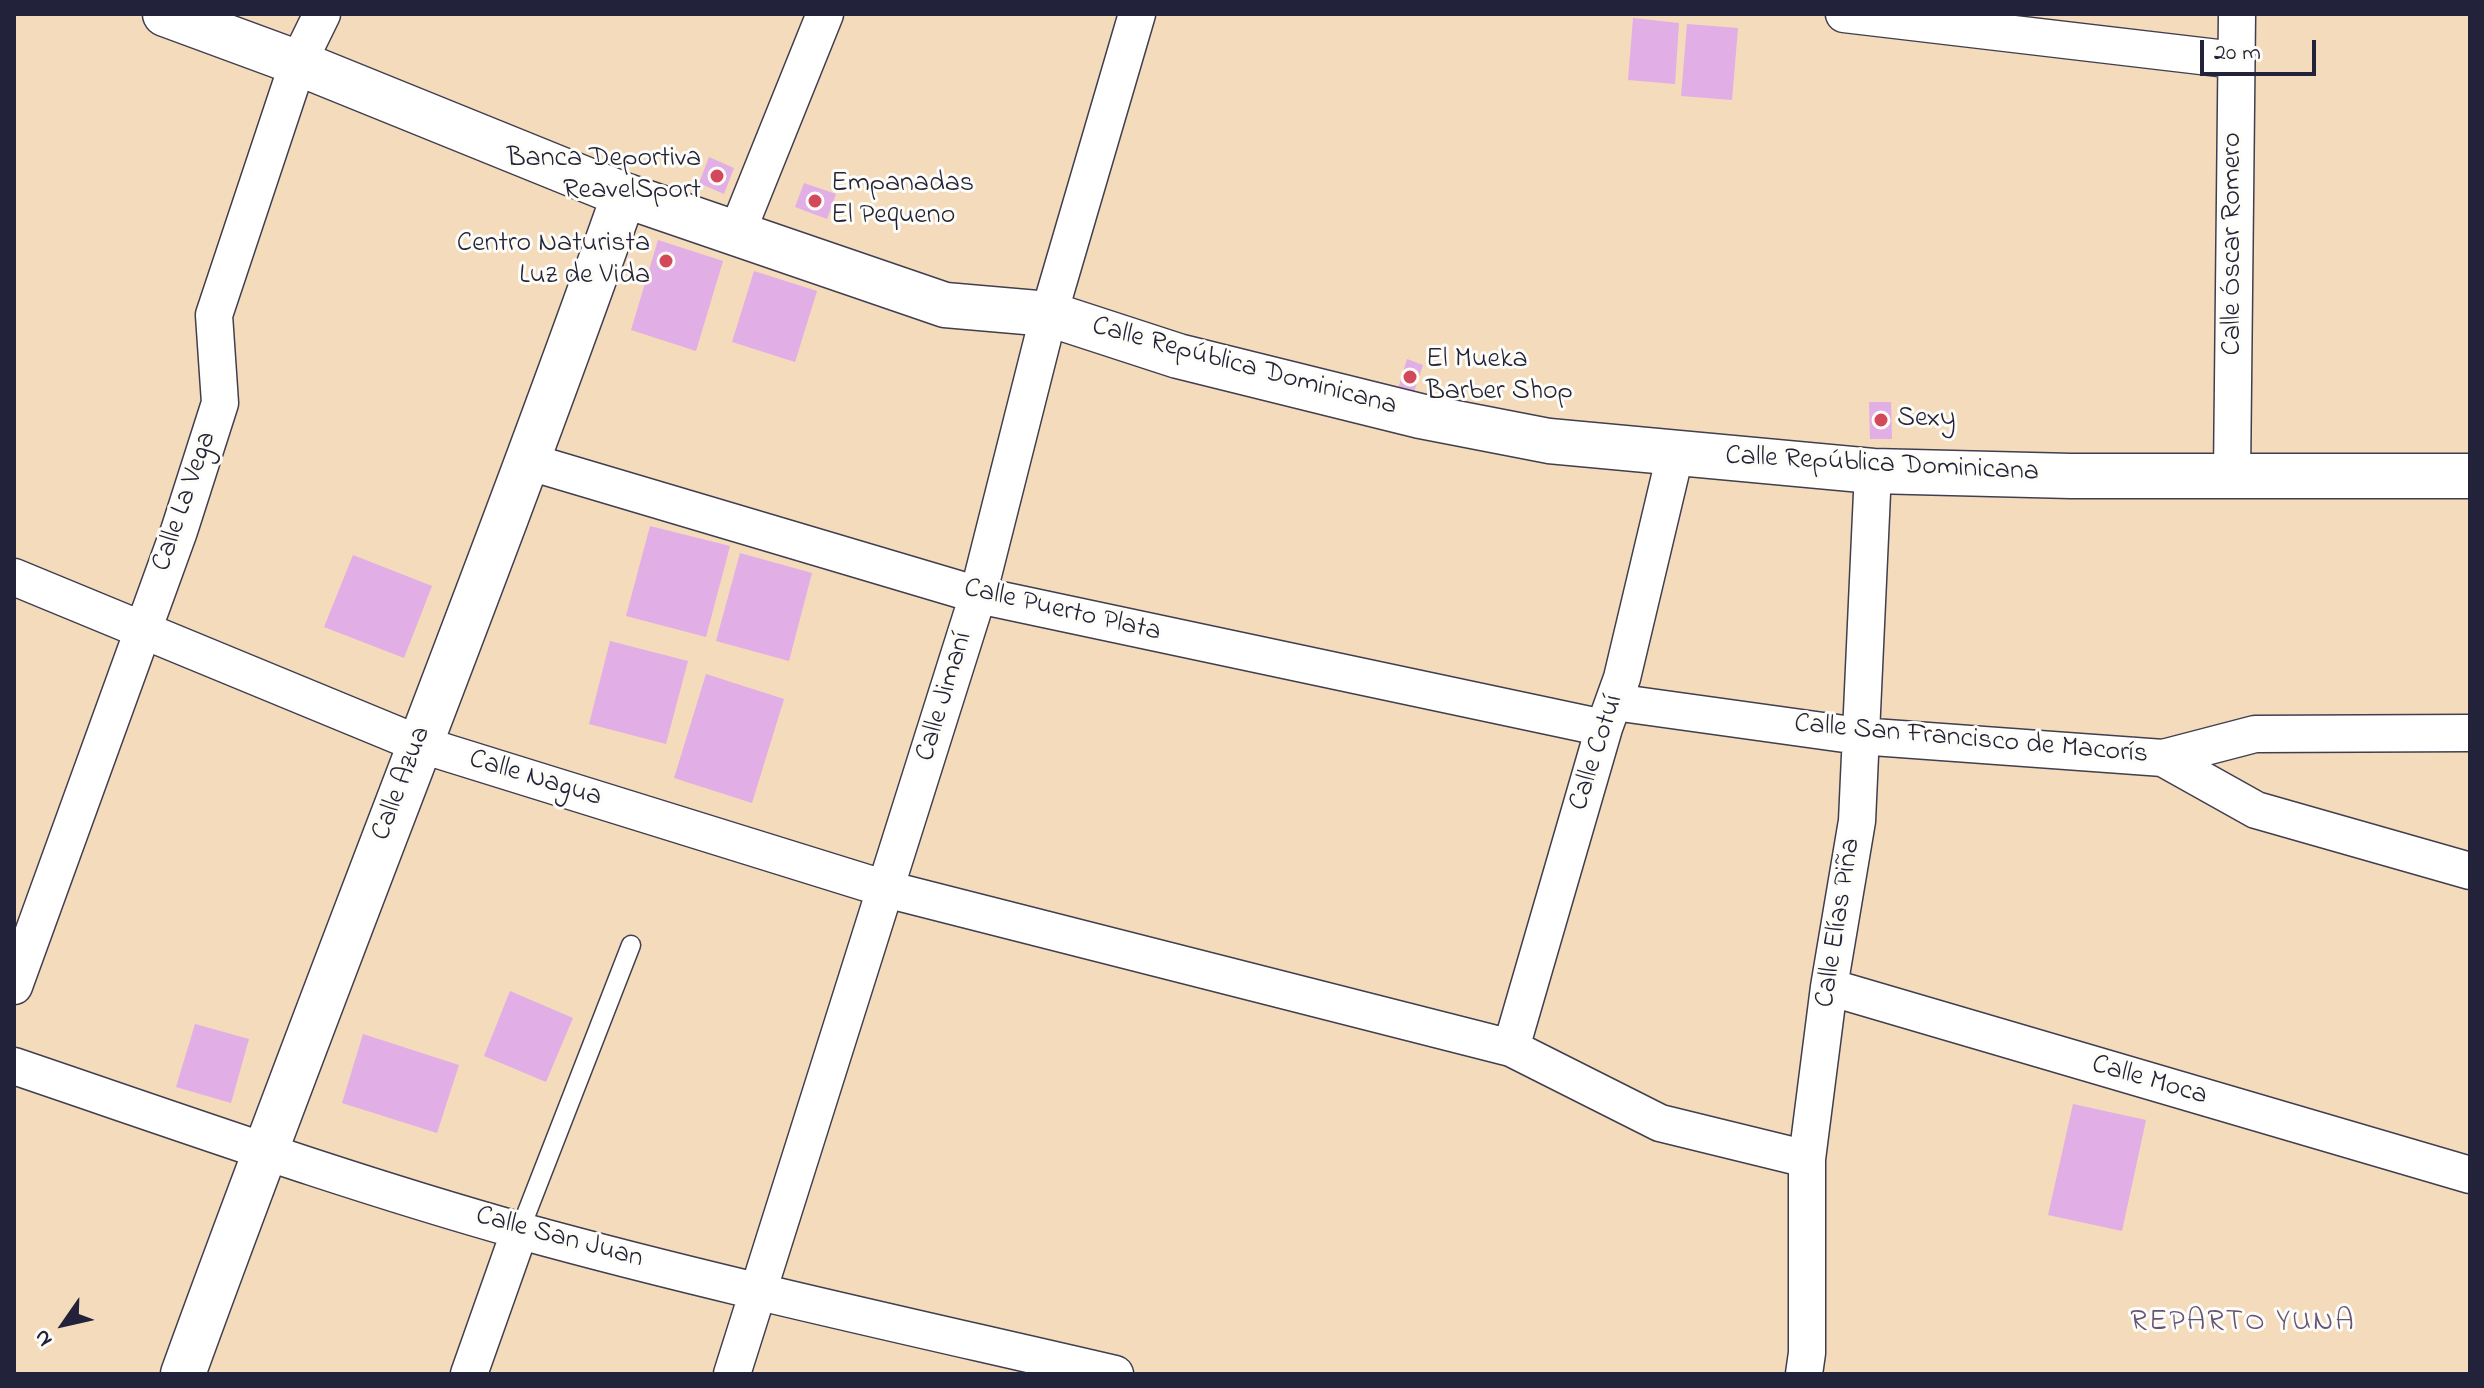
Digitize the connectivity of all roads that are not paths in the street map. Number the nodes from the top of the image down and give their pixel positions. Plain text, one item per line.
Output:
1 (165, 14) edge
2 (322, 14) edge
3 (825, 14) edge
4 (1137, 14) edge
5 (2237, 14) edge
6 (1854, 15) edge
7 (2235, 60) junction
8 (298, 63) junction
9 (624, 195) junction
10 (736, 235) junction
11 (1049, 314) junction
12 (1675, 455) junction
13 (530, 462) junction
14 (1873, 471) junction
15 (2232, 475) junction
16 (2470, 476) edge
17 (14, 577) edge
18 (978, 595) junction
19 (142, 628) junction
20 (1609, 715) junction
21 (2470, 733) edge
22 (1859, 736) junction
23 (419, 744) junction
24 (2163, 758) junction
25 (2470, 871) edge
26 (886, 889) junction
27 (631, 945) dead end
28 (14, 986) edge
29 (1829, 987) junction
30 (1511, 1048) junction
31 (14, 1066) edge
32 (264, 1151) junction
33 (1807, 1159) junction
34 (2470, 1175) edge
35 (520, 1230) junction
36 (758, 1292) junction
37 (183, 1374) edge
38 (469, 1374) edge
39 (732, 1374) edge
40 (1115, 1374) edge
41 (1804, 1374) edge

1 - 8 street, Calle República Dominicana
2 - 8 street, Calle La Vega
3 - 10 street
4 - 11 street, Calle Jimaní
5 - 7 street, Calle Óscar Romero
6 - 7 street
7 - 15 street, Calle Óscar Romero
8 - 9 street, Calle República Dominicana
8 - 19 street, Calle La Vega
9 - 10 street, Calle República Dominicana
9 - 13 street, Calle Azua
10 - 11 street, Calle República Dominicana
11 - 12 street, Calle República Dominicana
11 - 18 street, Calle Jimaní
12 - 14 street, Calle República Dominicana
12 - 20 street, Calle Cotuí
13 - 18 street, Calle Puerto Plata
13 - 23 street, Calle Azua
14 - 15 street, Calle República Dominicana
14 - 22 street, Calle Elías Piña
15 - 16 street, Calle República Dominicana
17 - 19 street, Calle Nagua
18 - 20 street, Calle Puerto Plata
18 - 26 street, Calle Jimaní
19 - 23 street, Calle Nagua
19 - 28 street, Calle La Vega
20 - 22 street, Calle San Francisco de Macorís
20 - 30 street, Calle Cotuí
21 - 24 street, Calle San Francisco de Macorís
22 - 24 street, Calle San Francisco de Macorís
22 - 29 street, Calle Elías Piña
23 - 26 street, Calle Nagua
23 - 32 street, Calle Azua
24 - 25 street
26 - 30 street, Calle Nagua
26 - 36 street, Calle Jimaní
27 - 35 lane
29 - 33 street, Calle Elías Piña
29 - 34 street, Calle Moca
30 - 33 street, Calle Nagua
31 - 32 street, Calle San Juan
32 - 35 street, Calle San Juan
32 - 37 street, Calle Azua
33 - 41 street, Calle Elías Piña
35 - 36 street, Calle San Juan
35 - 38 street
36 - 39 street, Calle Jimaní
36 - 40 street, Calle San Juan

